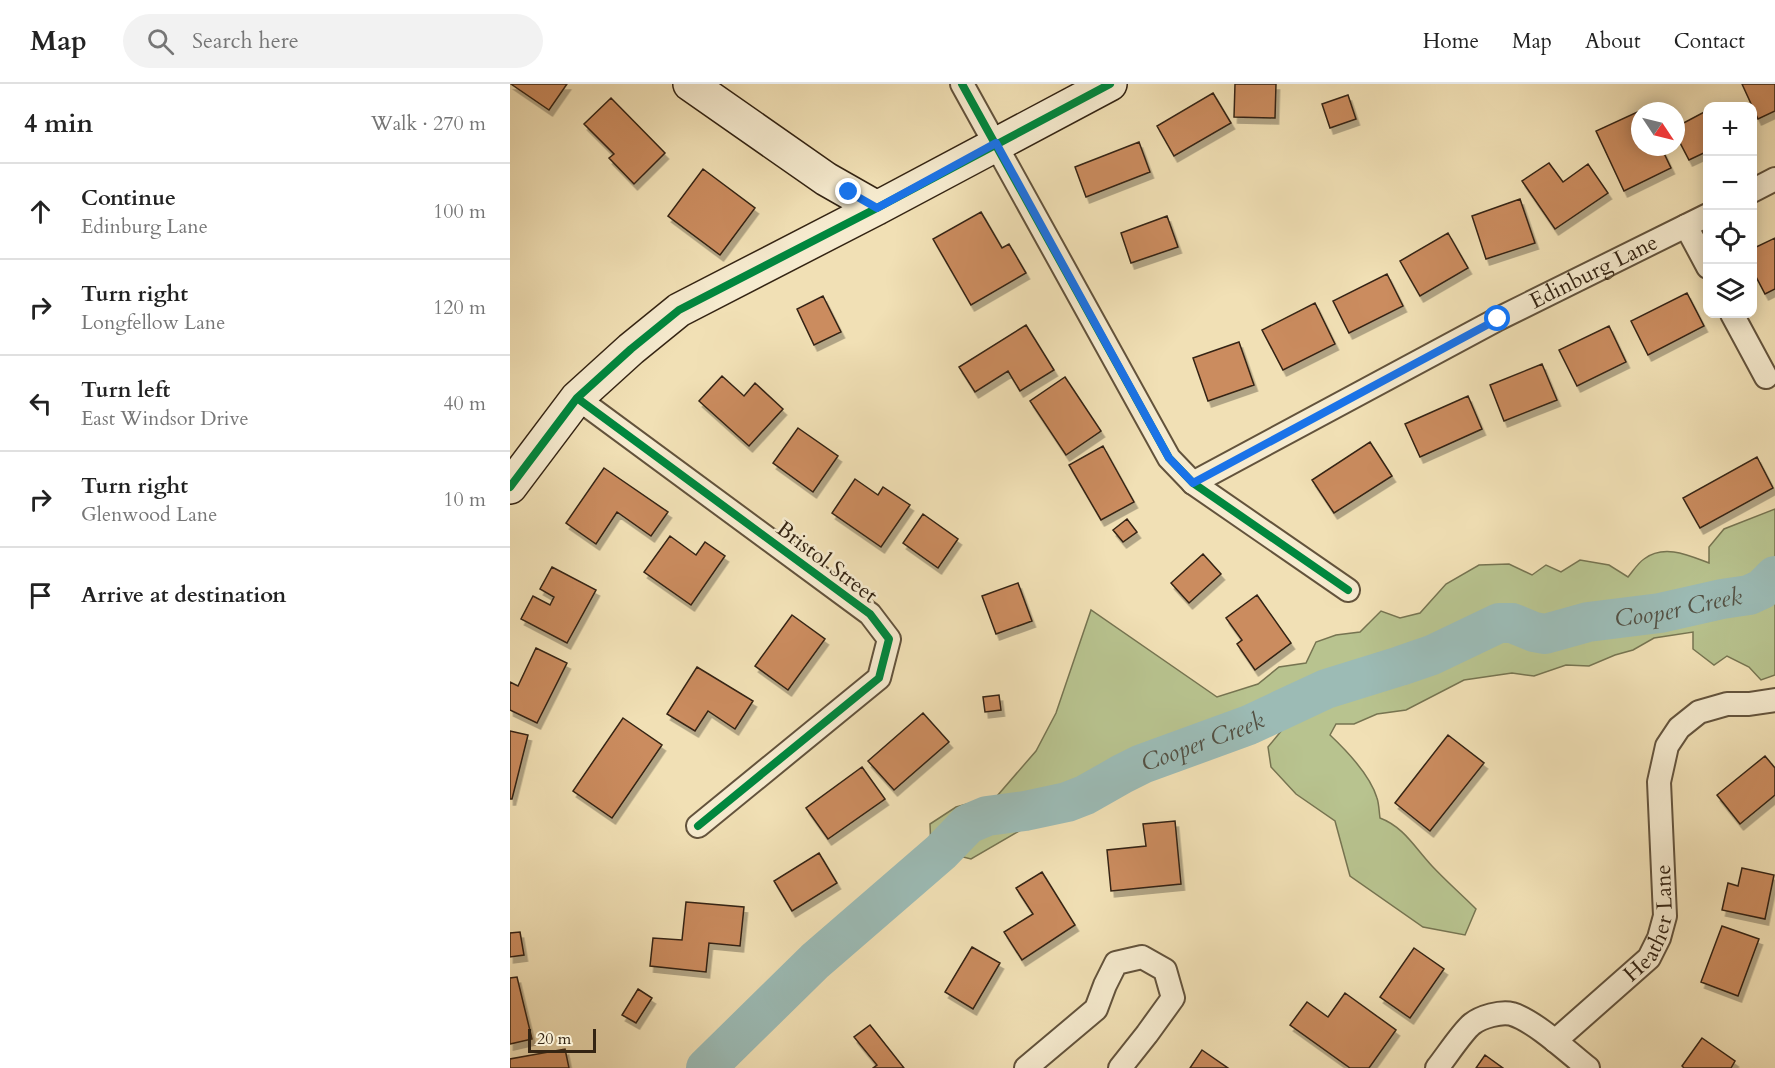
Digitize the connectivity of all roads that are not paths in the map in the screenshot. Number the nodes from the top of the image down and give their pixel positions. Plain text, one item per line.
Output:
1 (690, 84) edge
2 (962, 84) edge
3 (1110, 84) edge
4 (996, 143) junction
5 (1775, 179) edge
6 (1757, 188) edge
7 (877, 208) junction
8 (1703, 216) edge
9 (1686, 226) junction
10 (1705, 264) edge
11 (1734, 318) edge
12 (1766, 377) dead end
13 (577, 398) junction
14 (1193, 483) junction
15 (510, 487) edge
16 (1348, 591) dead end
17 (1775, 700) edge
18 (698, 826) dead end
19 (1555, 1041) junction
20 (1026, 1068) edge
21 (1120, 1068) edge
22 (1437, 1068) edge
23 (1588, 1068) edge

1 - 7 street
2 - 4 street
3 - 4 street
4 - 7 street
4 - 14 street
5 - 6 street
7 - 13 street
8 - 9 street, Edinburg Lane
9 - 10 street
9 - 14 street, Edinburg Lane
11 - 12 street
13 - 15 street
13 - 18 street, Bristol Street
14 - 16 street
17 - 19 street, Heather Lane
19 - 22 street
19 - 23 street
20 - 21 street

